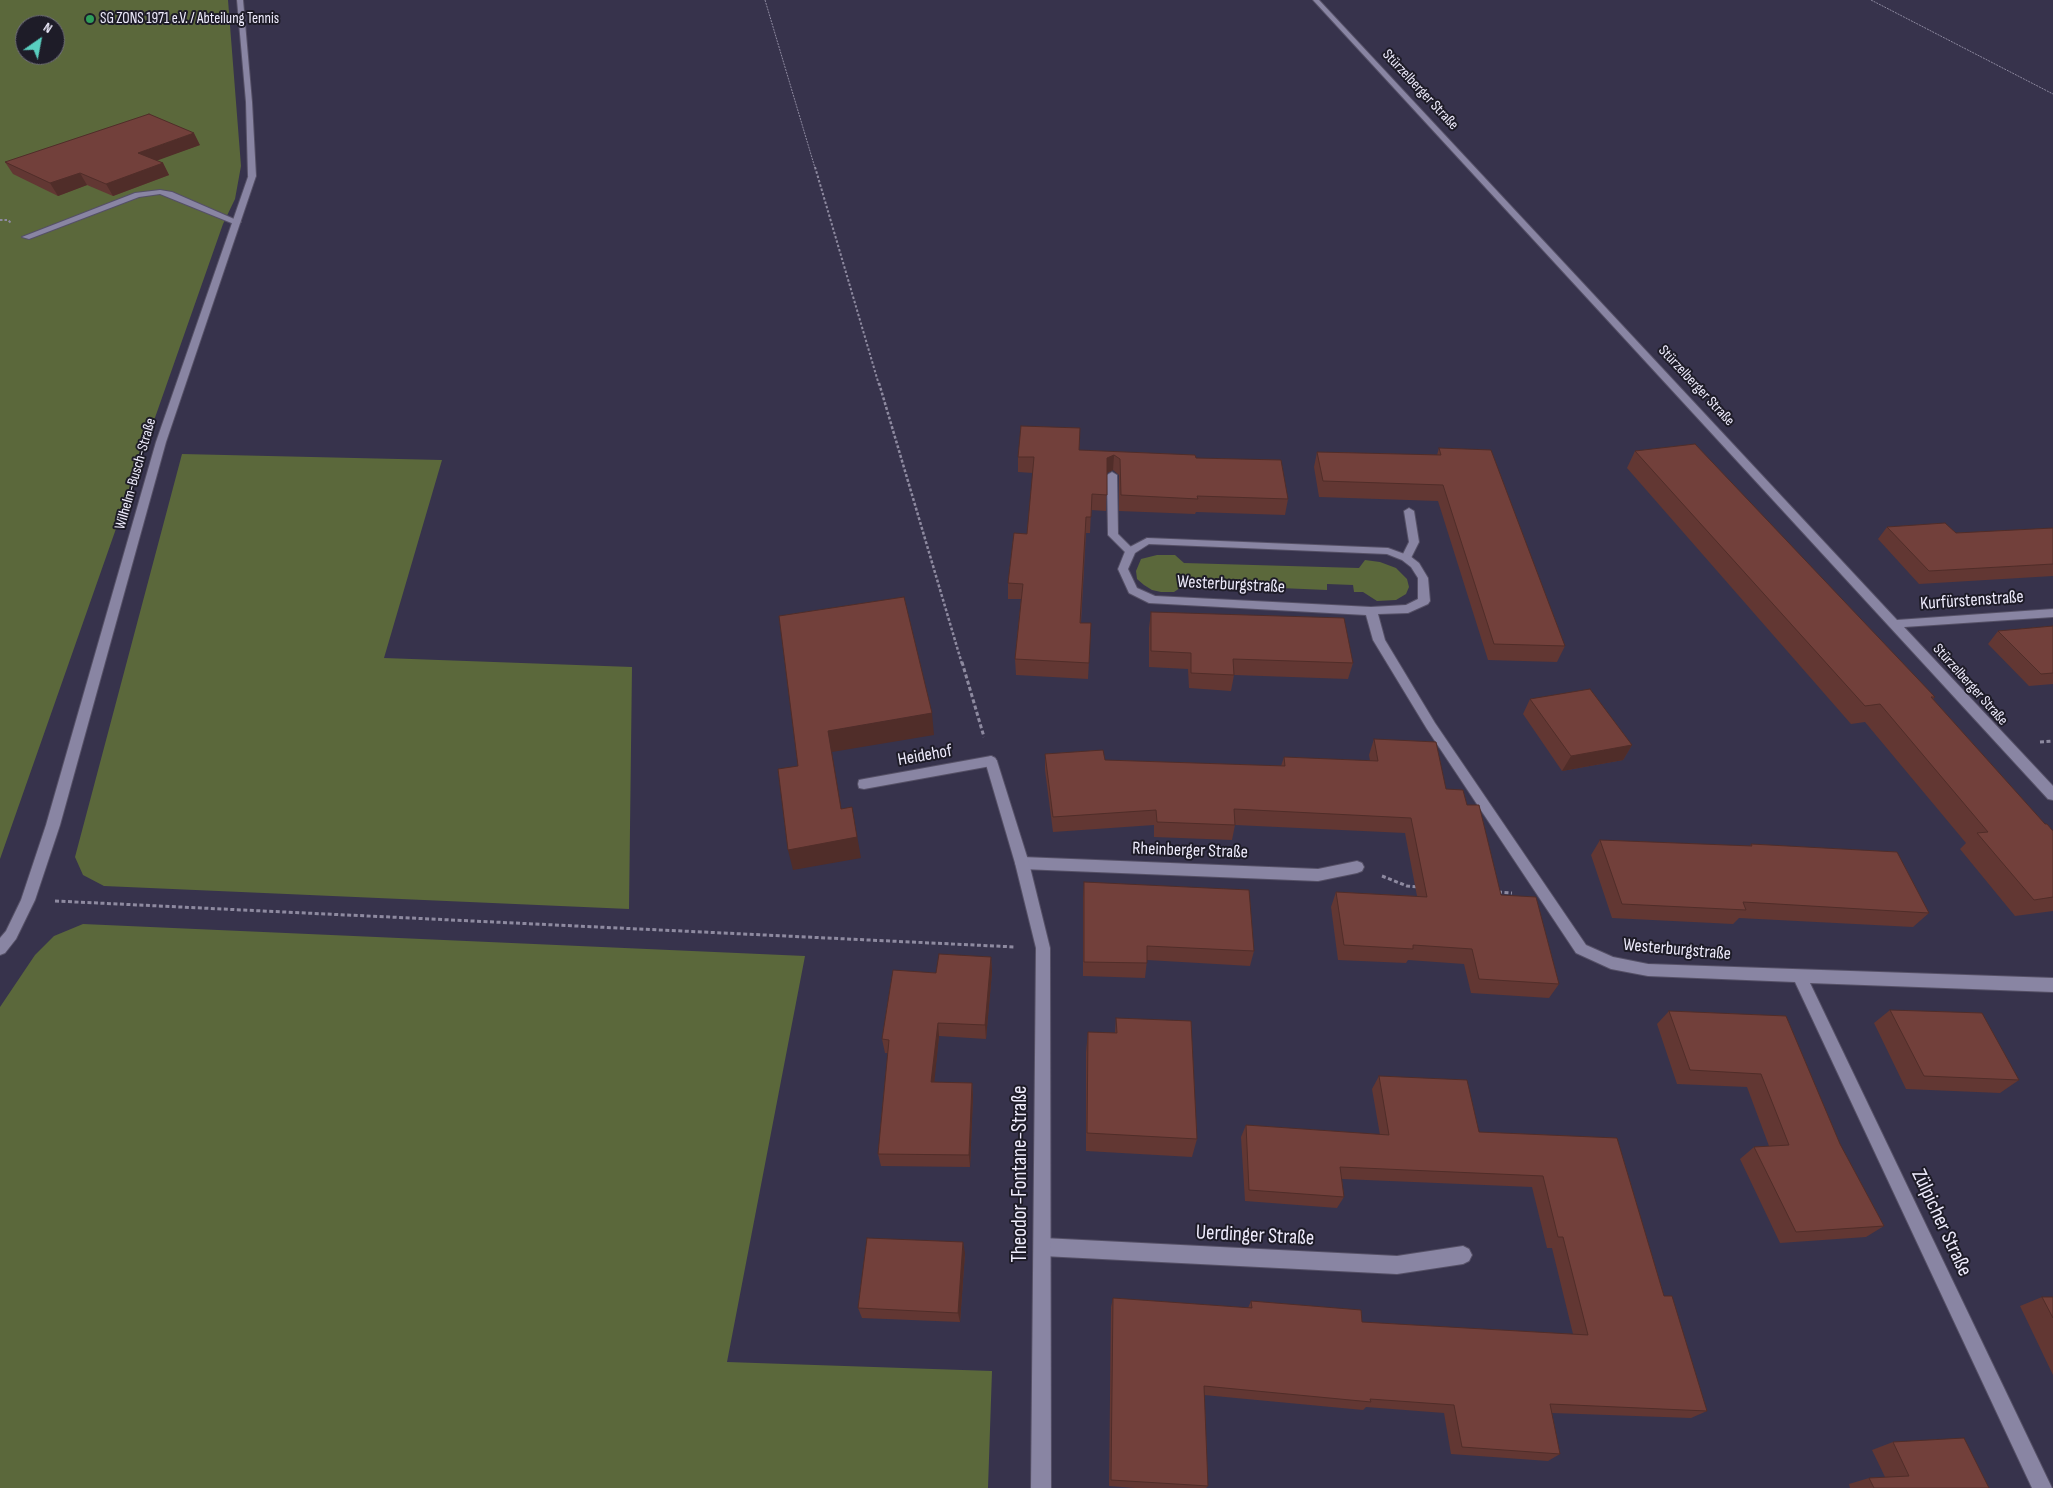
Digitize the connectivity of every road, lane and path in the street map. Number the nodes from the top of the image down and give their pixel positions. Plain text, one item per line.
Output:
1 (240, 0) edge
2 (765, 0) edge
3 (1316, 0) edge
4 (1871, 0) edge
5 (2053, 94) edge
6 (237, 222) junction
7 (26, 236) dead end
8 (1112, 475) edge
9 (1409, 511) dead end
10 (1130, 551) junction
11 (1406, 558) junction
12 (1371, 611) junction
13 (2053, 613) edge
14 (1894, 624) junction
15 (991, 761) junction
16 (864, 784) dead end
17 (2053, 795) edge
18 (1022, 863) junction
19 (1357, 867) joint
20 (1426, 887) edge
21 (1494, 892) edge
22 (28, 900) junction
23 (1547, 900) junction
24 (1043, 948) junction
25 (0, 949) edge
26 (1800, 977) junction
27 (2053, 985) edge
28 (1044, 1248) junction
29 (1463, 1256) dead end
30 (1041, 1488) edge
31 (2042, 1488) edge

1 - 6 street, Wilhelm-Busch-Straße
2 - 15 path
3 - 14 street, Stürzelberger Straße
4 - 5 path
6 - 7 street
6 - 22 street, Wilhelm-Busch-Straße
8 - 10 street
9 - 11 street
10 - 11 street
10 - 12 street, Westerburgstraße
11 - 12 street, Westerburgstraße
12 - 23 street, Westerburgstraße
13 - 14 street, Kurfürstenstraße
14 - 17 street, Stürzelberger Straße
15 - 16 street, Heidehof
15 - 18 street, Theodor-Fontane-Straße
18 - 19 street, Rheinberger Straße
18 - 24 street, Theodor-Fontane-Straße
19 - 20 path
21 - 23 path
22 - 24 path
22 - 25 street, Wilhelm-Busch-Straße
23 - 26 street, Westerburgstraße
24 - 28 street, Theodor-Fontane-Straße
26 - 27 street, Westerburgstraße
26 - 31 street, Zülpicher Straße
28 - 29 street, Uerdinger Straße
28 - 30 street, Theodor-Fontane-Straße

